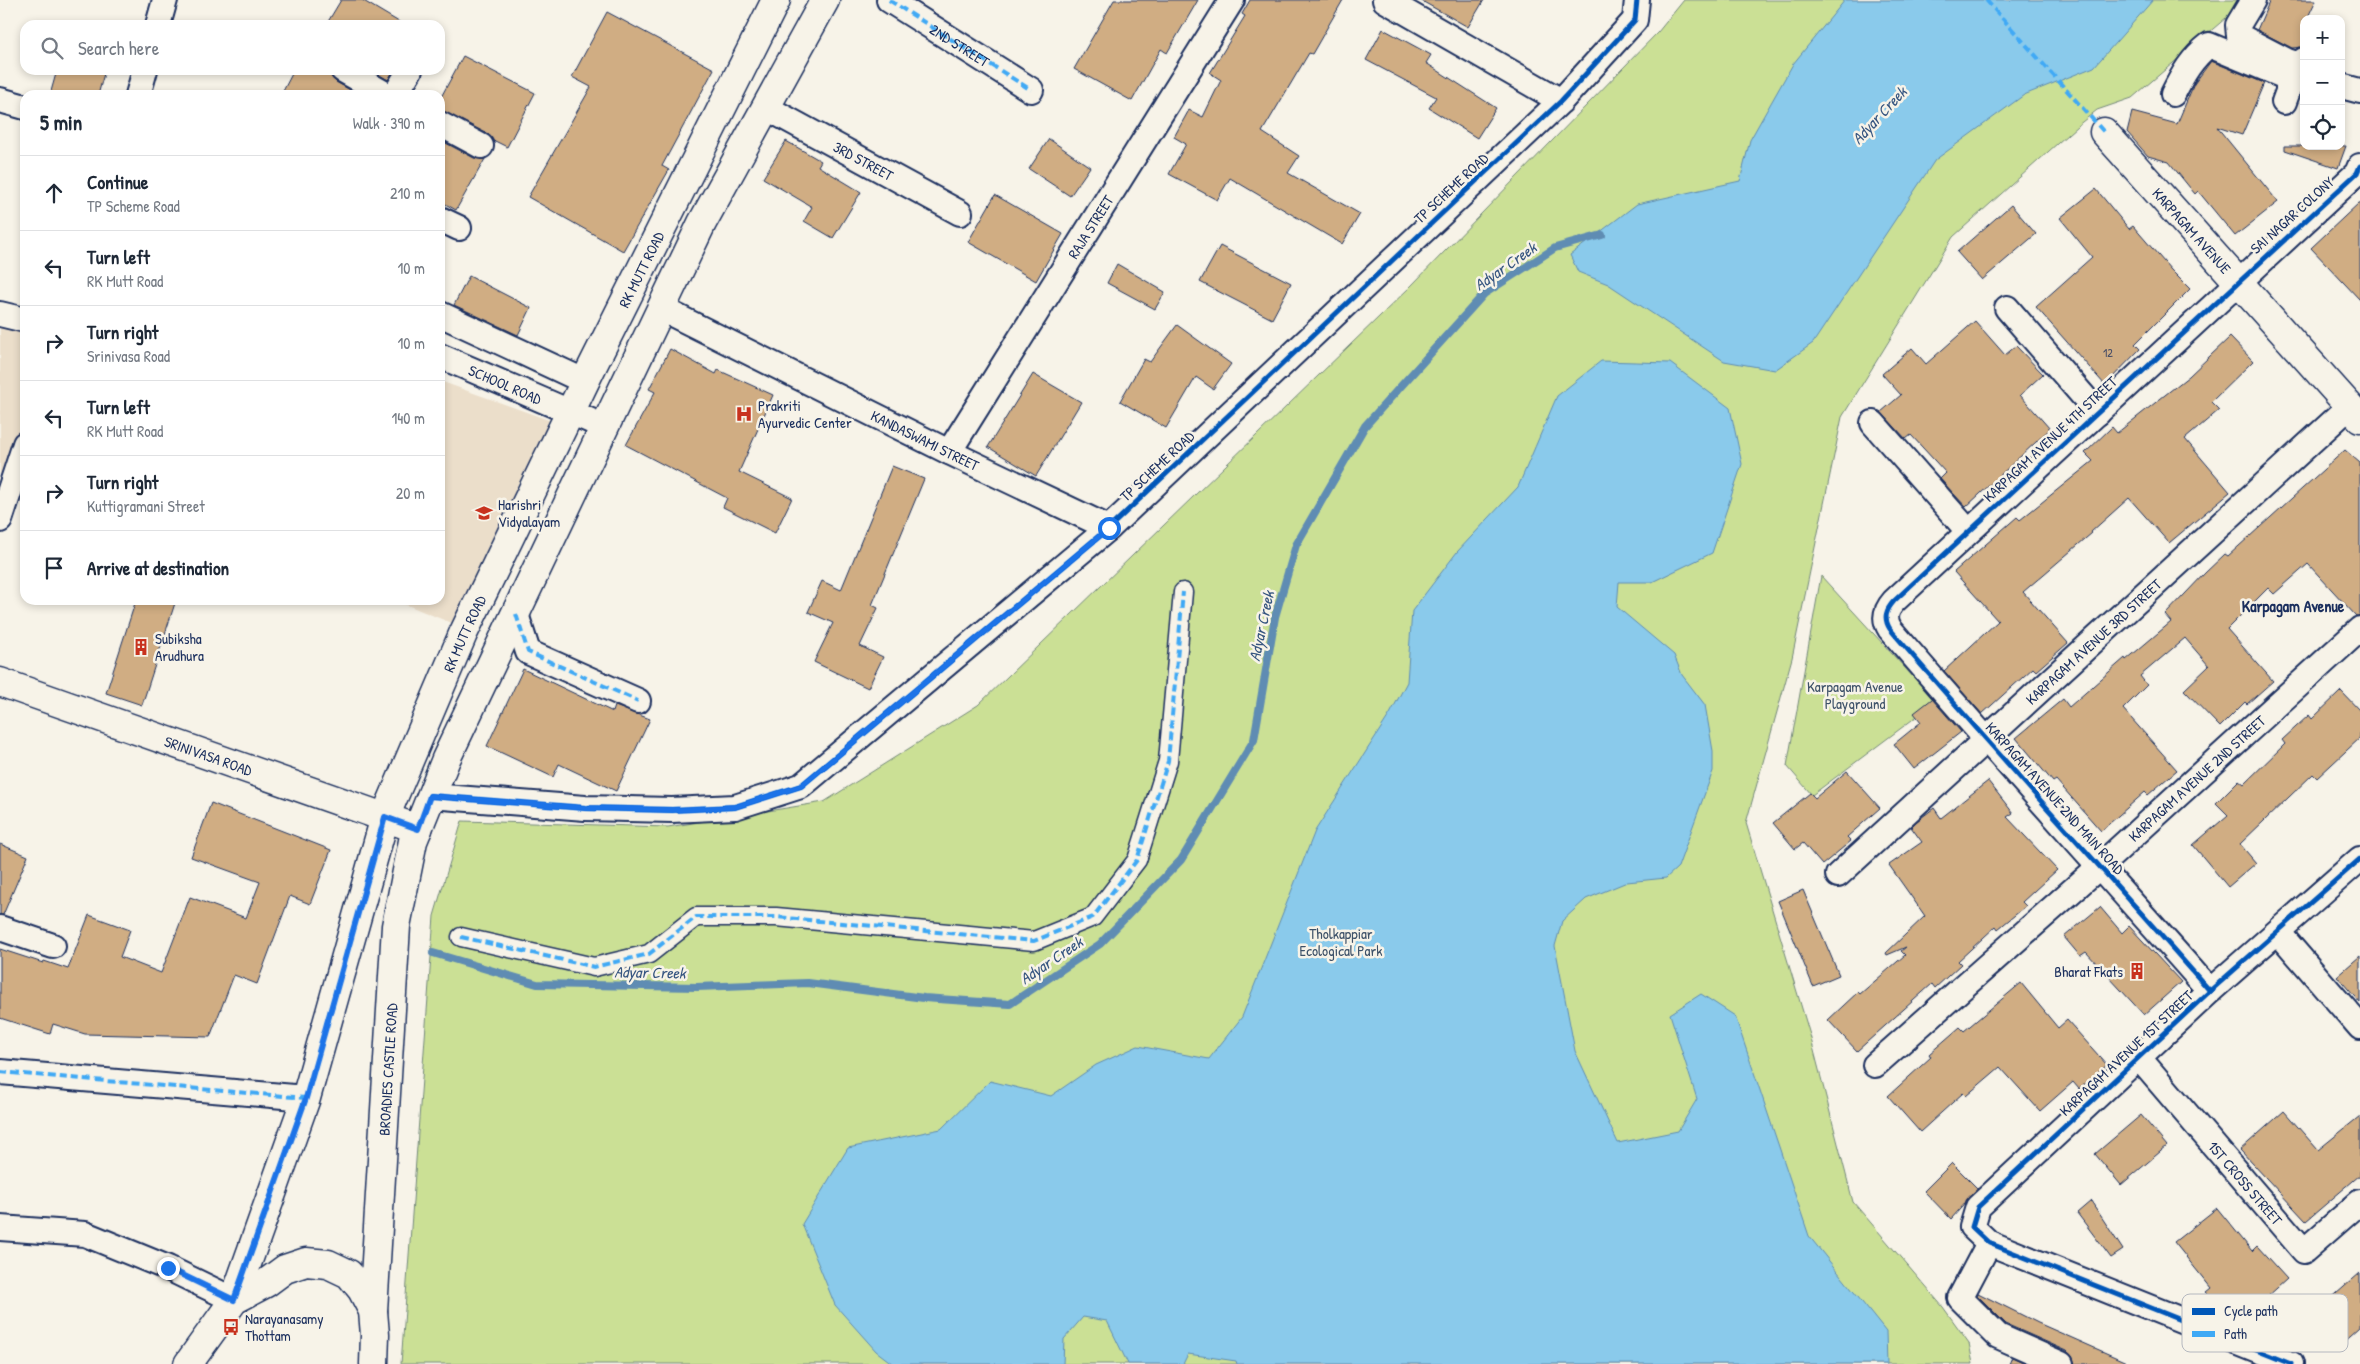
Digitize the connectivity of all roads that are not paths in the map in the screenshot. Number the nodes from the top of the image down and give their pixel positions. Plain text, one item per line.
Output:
1 (165, 0) edge
2 (776, 0) edge
3 (825, 0) edge
4 (889, 0) edge
5 (1232, 0) edge
6 (1385, 0) edge
7 (1637, 0) edge
8 (2253, 0) edge
9 (159, 20) edge
10 (144, 75) edge
11 (352, 75) edge
12 (407, 75) edge
13 (2298, 79) edge
14 (2345, 87) edge
15 (139, 90) edge
16 (378, 90) edge
17 (398, 90) edge
18 (1031, 90) dead end
19 (2360, 91) edge
20 (2173, 94) dead end
21 (0, 100) edge
22 (1561, 101) junction
23 (20, 106) edge
24 (767, 108) junction
25 (445, 127) edge
26 (2104, 132) dead end
27 (481, 146) dead end
28 (2360, 166) edge
29 (960, 213) dead end
30 (2238, 282) junction
31 (2007, 308) dead end
32 (662, 309) junction
33 (0, 314) edge
34 (445, 316) edge
35 (20, 319) edge
36 (445, 358) edge
37 (586, 382) junction
38 (2355, 412) edge
39 (572, 413) junction
40 (2098, 413) junction
41 (1873, 423) dead end
42 (606, 427) junction
43 (949, 452) junction
44 (20, 459) edge
45 (0, 520) edge
46 (1109, 528) junction
47 (1968, 531) junction
48 (1183, 592) dead end
49 (516, 614) junction
50 (1886, 618) joint
51 (2360, 629) edge
52 (0, 682) edge
53 (638, 701) dead end
54 (1986, 742) junction
55 (430, 796) junction
56 (385, 817) junction
57 (418, 829) junction
58 (2360, 859) edge
59 (2100, 866) junction
60 (1838, 875) dead end
61 (0, 928) edge
62 (2278, 932) junction
63 (461, 937) dead end
64 (53, 946) dead end
65 (2210, 991) junction
66 (2360, 1027) edge
67 (2139, 1058) junction
68 (1875, 1065) dead end
69 (0, 1072) edge
70 (306, 1098) junction
71 (2360, 1202) edge
72 (0, 1228) edge
73 (1988, 1243) junction
74 (234, 1300) junction
75 (373, 1311) junction
76 (2182, 1320) edge
77 (2261, 1352) edge
78 (188, 1364) edge
79 (374, 1364) edge
80 (2062, 1364) edge
81 (2291, 1364) edge

1 - 9 street
2 - 37 main road, RK MUTT ROAD
3 - 24 main road
4 - 18 street, 2ND STREET
5 - 43 street, RAJA STREET
6 - 22 street
7 - 22 street, TP SCHEME ROAD
8 - 13 street
10 - 15 street
11 - 16 street
12 - 17 street
13 - 20 street
14 - 19 street
21 - 23 street
22 - 46 street, TP SCHEME ROAD
24 - 29 street, 3RD STREET
24 - 32 main road
25 - 27 street
26 - 30 main road, KARPAGAM AVENUE
28 - 30 street, SAI NAGAR COLONY
30 - 38 main road, KARPAGAM AVENUE
30 - 40 street, KARPAGAM AVENUE 4TH STREET
31 - 40 street
32 - 42 main road
32 - 43 street, KANDASWAMI STREET
33 - 35 street
34 - 37 street
36 - 39 street, SCHOOL ROAD
37 - 39 main road, RK MUTT ROAD
38 - 54 street, KARPAGAM AVENUE 3RD STREET
39 - 42 street, SCHOOL ROAD
39 - 56 main road, RK MUTT ROAD
40 - 47 street, KARPAGAM AVENUE 4TH STREET
41 - 47 street
42 - 49 main road
43 - 46 street, KANDASWAMI STREET
44 - 45 street
46 - 55 street, TP SCHEME ROAD
47 - 50 street, KARPAGAM AVENUE 4TH STREET
48 - 63 street
49 - 53 street
49 - 55 main road
50 - 54 street, KARPAGAM AVENUE 2ND MAIN ROAD
51 - 59 street, KARPAGAM AVENUE 2ND STREET
52 - 56 main road, SRINIVASA ROAD
54 - 59 street, KARPAGAM AVENUE 2ND MAIN ROAD
54 - 60 street, KARPAGAM AVENUE 3RD STREET
55 - 57 main road
56 - 57 main road, SRINIVASA ROAD
56 - 70 main road, RK MUTT ROAD
57 - 75 main road, BROADIES CASTLE ROAD
58 - 62 street, KARPAGAM AVENUE 1ST STREET
59 - 65 street, KARPAGAM AVENUE 2ND MAIN ROAD
59 - 68 street, KARPAGAM AVENUE 2ND STREET
61 - 64 street
62 - 65 street, KARPAGAM AVENUE 1ST STREET
62 - 66 street
65 - 67 street, KARPAGAM AVENUE 1ST STREET
67 - 71 street, 1ST CROSS STREET
67 - 73 street, KARPAGAM AVENUE 1ST STREET
69 - 70 street
70 - 74 main road, RK MUTT ROAD
72 - 74 street
73 - 76 street
73 - 80 street
74 - 75 main road
74 - 78 main road
75 - 79 main road, BROADIES CASTLE ROAD
77 - 81 street

